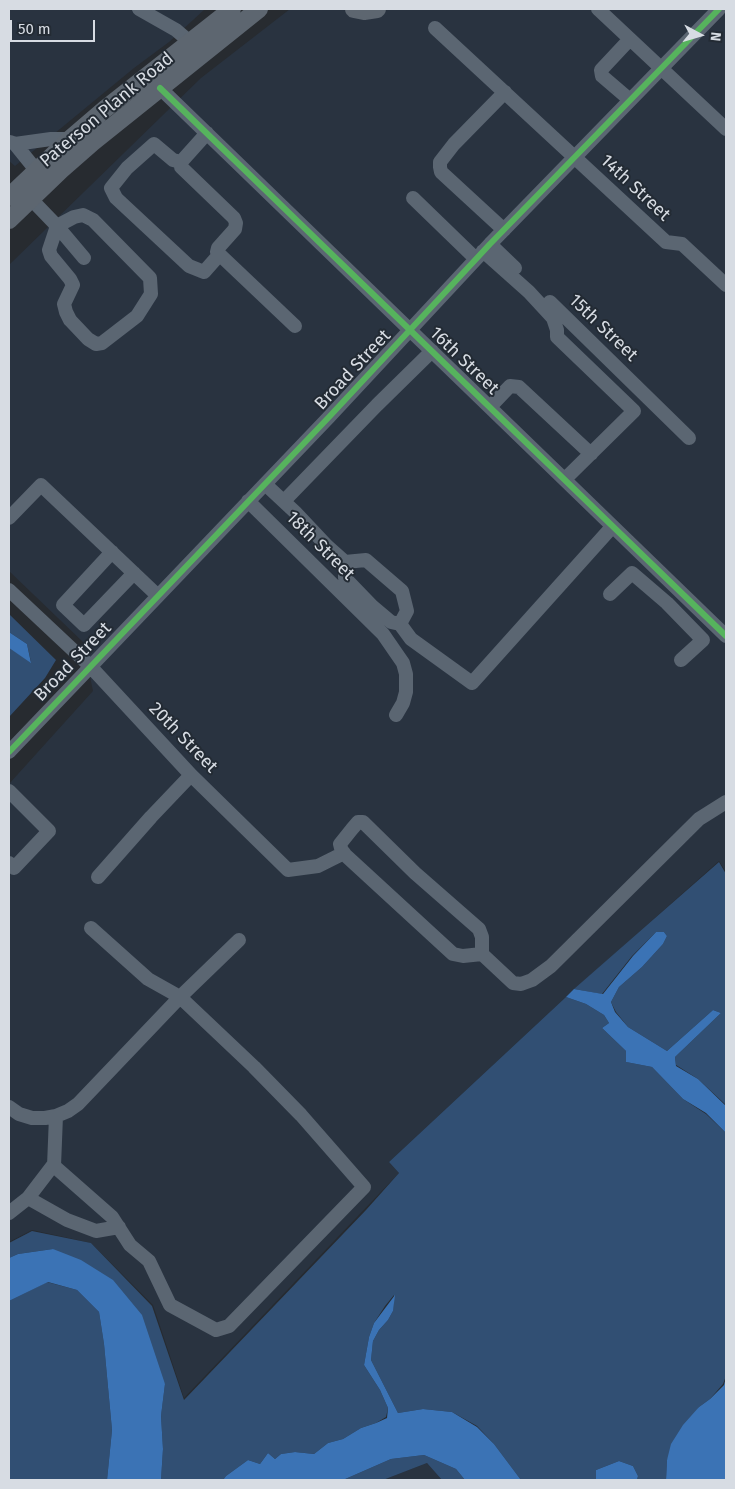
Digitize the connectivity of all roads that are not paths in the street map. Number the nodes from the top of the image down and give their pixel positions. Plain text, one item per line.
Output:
1 (139, 9) edge
2 (260, 9) edge
3 (354, 9) edge
4 (377, 9) edge
5 (598, 9) edge
6 (719, 9) edge
7 (223, 12) edge
8 (435, 28) dead end
9 (630, 39) junction
10 (190, 42) junction
11 (661, 68) junction
12 (160, 88) junction
13 (504, 92) junction
14 (630, 100) junction
15 (726, 129) edge
16 (207, 133) junction
17 (70, 139) junction
18 (12, 143) edge
19 (575, 157) junction
20 (181, 162) junction
21 (36, 170) junction
22 (9, 197) edge
23 (414, 198) dead end
24 (31, 199) junction
25 (9, 220) edge
26 (57, 226) junction
27 (504, 230) junction
28 (483, 252) junction
29 (219, 254) junction
30 (84, 258) dead end
31 (726, 284) edge
32 (295, 326) dead end
33 (410, 330) junction
34 (432, 351) junction
35 (490, 408) junction
36 (689, 438) dead end
37 (591, 454) junction
38 (565, 479) junction
39 (265, 484) junction
40 (248, 501) junction
41 (284, 501) junction
42 (9, 518) edge
43 (612, 527) junction
44 (112, 552) junction
45 (345, 562) junction
46 (134, 572) junction
47 (9, 590) edge
48 (680, 592) junction
49 (610, 594) dead end
50 (158, 596) junction
51 (667, 603) junction
52 (400, 624) junction
53 (726, 636) edge
54 (681, 660) dead end
55 (90, 666) junction
56 (396, 716) dead end
57 (9, 752) edge
58 (191, 775) junction
59 (9, 791) edge
60 (726, 802) edge
61 (344, 853) junction
62 (9, 863) edge
63 (98, 877) dead end
64 (91, 928) dead end
65 (239, 940) dead end
66 (482, 954) junction
67 (180, 997) junction
68 (9, 1107) edge
69 (56, 1116) junction
70 (54, 1164) junction
71 (28, 1198) junction
72 (9, 1213) edge
73 (118, 1227) junction

1 - 10 street
2 - 12 main road, Paterson Plank Road
3 - 4 main road
5 - 9 street
6 - 11 street, Broad Street
7 - 10 main road, Paterson Plank Road
8 - 13 street, 14th Street
9 - 11 street
9 - 14 street
10 - 17 main road, Paterson Plank Road
11 - 14 street, Broad Street
11 - 15 street
12 - 16 street, 16th Street
12 - 24 main road, Paterson Plank Road
13 - 19 street, 14th Street
13 - 27 street
14 - 19 street, Broad Street
16 - 20 street
16 - 33 street, 16th Street
17 - 18 street
17 - 21 main road, Paterson Plank Road
18 - 21 street
19 - 27 street, Broad Street
19 - 31 street, 14th Street
20 - 29 street
20 - 29 street
21 - 22 main road, Paterson Plank Road
23 - 28 street
24 - 25 main road, Paterson Plank Road
24 - 26 street
26 - 26 street
26 - 30 street
27 - 28 street, Broad Street
28 - 33 street, Broad Street
28 - 36 street, 15th Street
28 - 37 street
29 - 32 street
33 - 34 street, 16th Street
33 - 39 street, Broad Street
34 - 35 street, 16th Street
34 - 41 street
35 - 37 street
35 - 38 street, 16th Street
37 - 38 street
38 - 43 street, 16th Street
39 - 40 street, Broad Street
39 - 41 street
40 - 50 street, Broad Street
40 - 56 street, 18th Street
41 - 45 street
42 - 44 street
43 - 48 street, 16th Street
43 - 52 street
44 - 46 street
44 - 46 street
45 - 52 street
45 - 52 street
46 - 50 street
47 - 55 street, 20th Street
48 - 51 street
48 - 53 street, 16th Street
49 - 51 street
50 - 55 street, Broad Street
51 - 54 street
55 - 57 street, Broad Street
55 - 58 street, 20th Street
58 - 61 street, 20th Street
58 - 63 street
59 - 62 street
60 - 66 street
61 - 66 street
61 - 66 street
64 - 67 street
65 - 67 street
67 - 69 street
67 - 73 street
68 - 69 street
69 - 70 street
70 - 71 street
70 - 73 street
71 - 72 street
71 - 73 street

